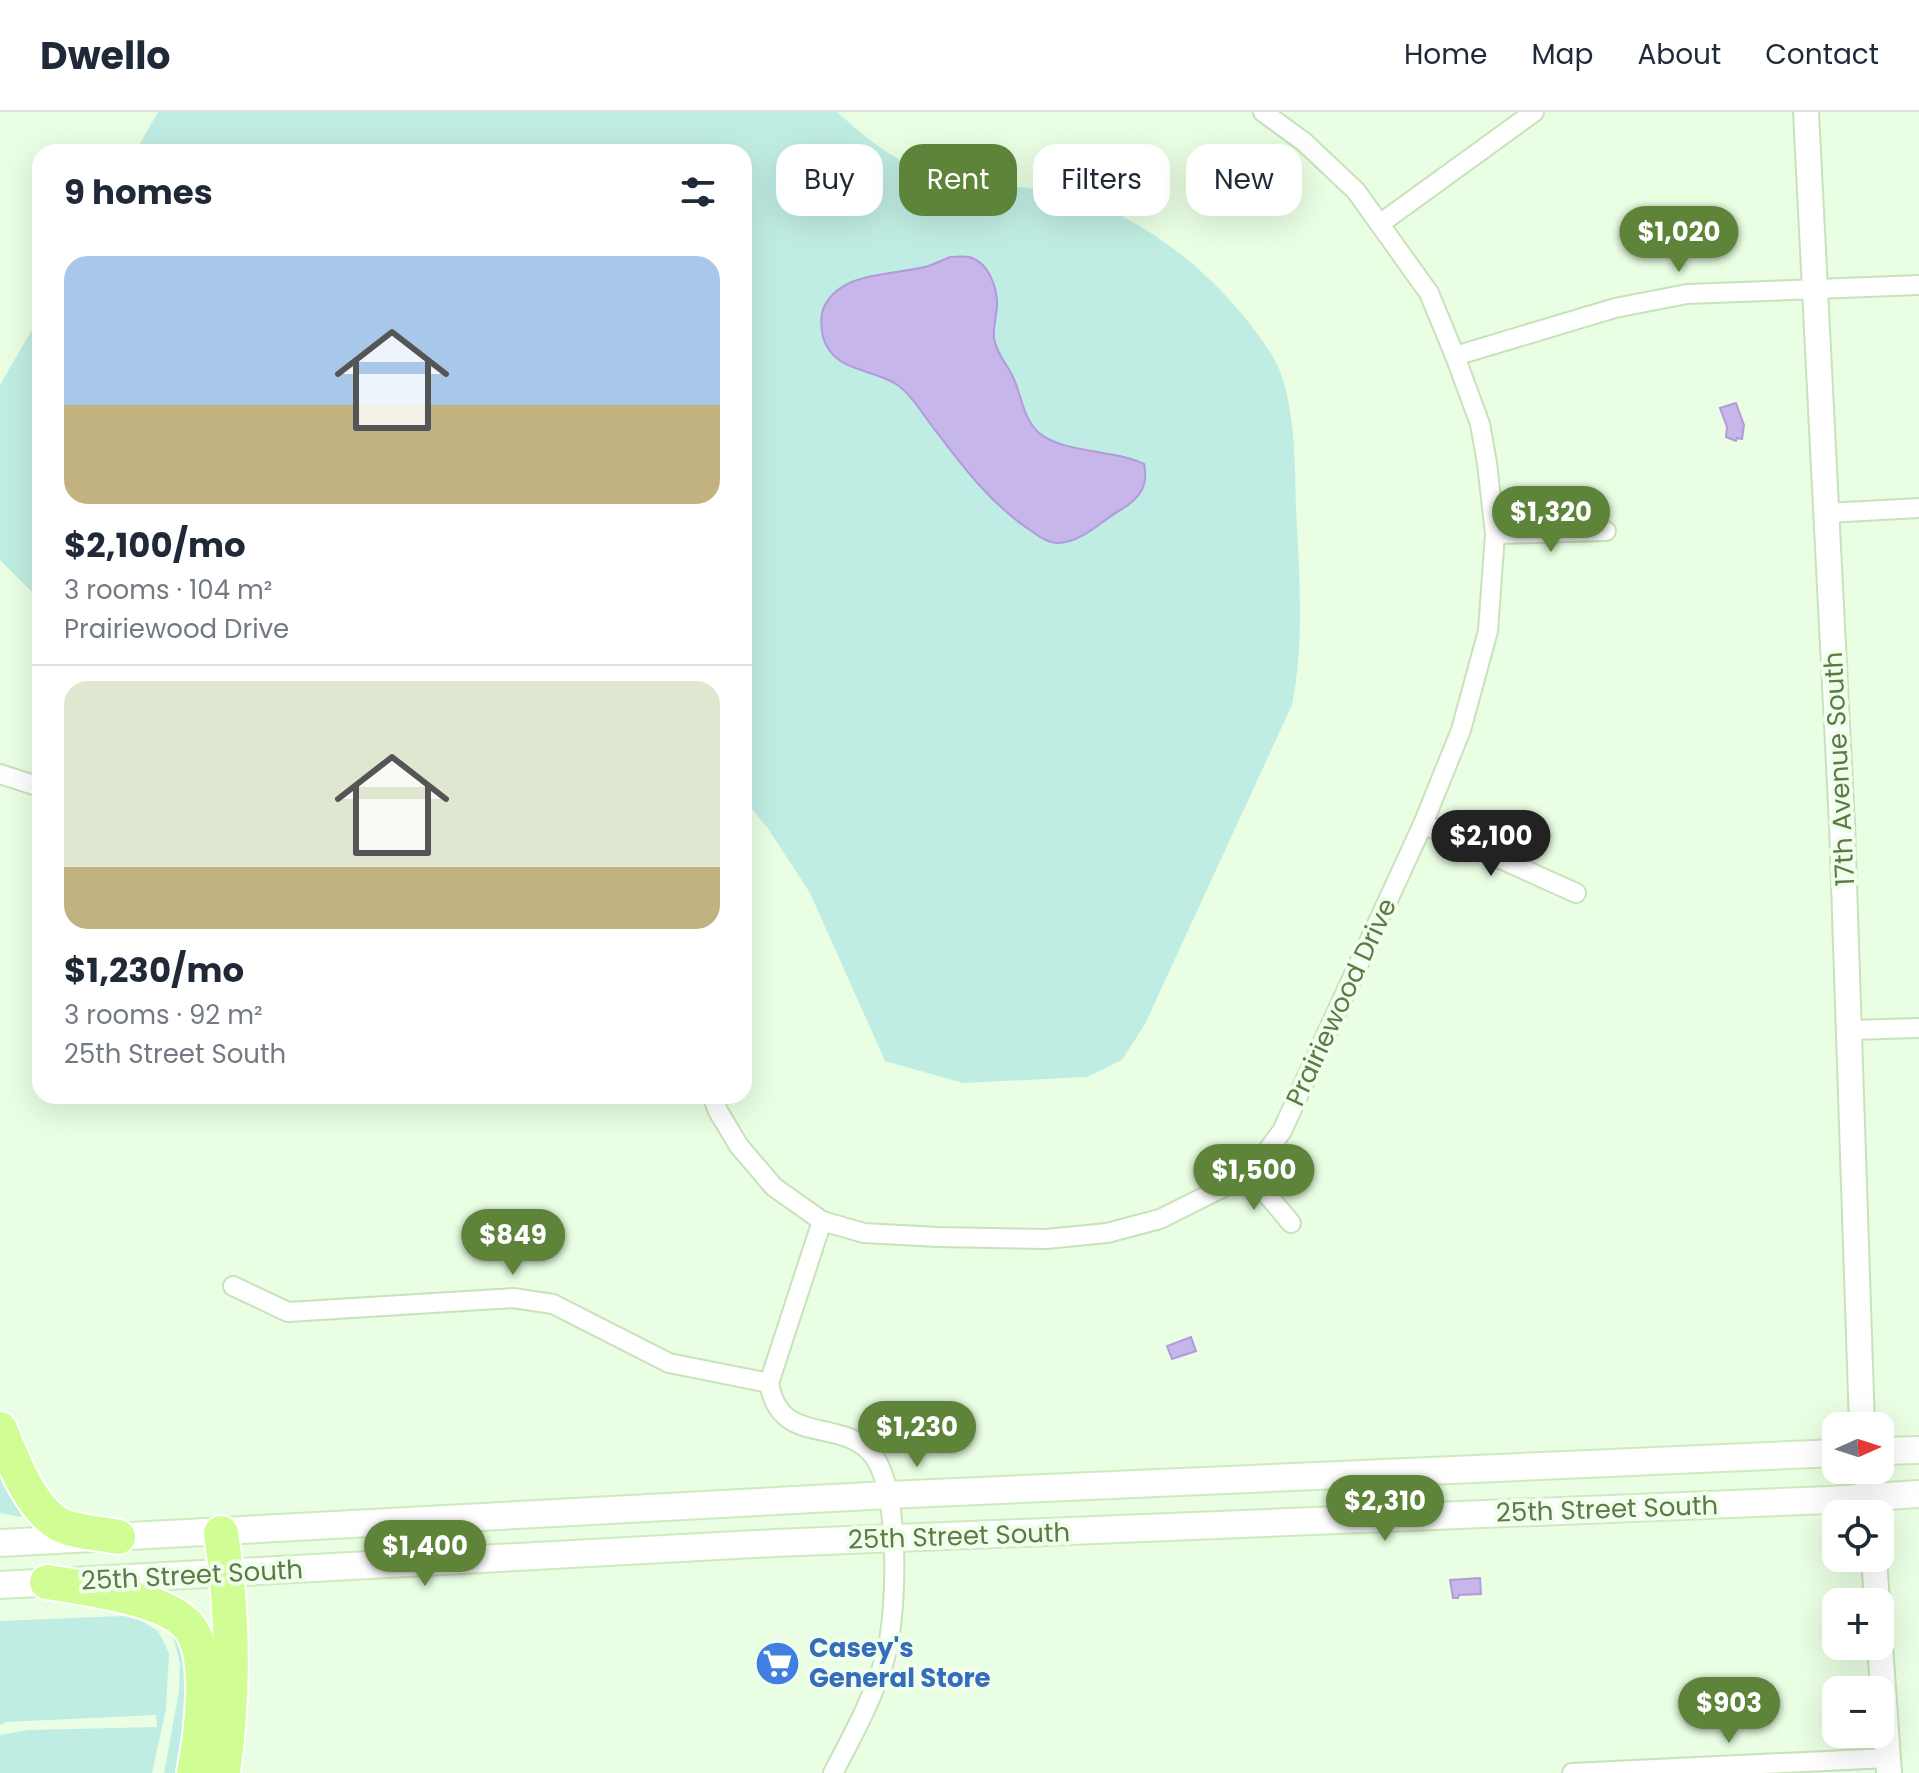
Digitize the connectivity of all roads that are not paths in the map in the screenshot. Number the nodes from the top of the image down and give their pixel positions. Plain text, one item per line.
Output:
1 (1263, 112) edge
2 (1534, 112) edge
3 (1806, 112) edge
4 (1381, 223) junction
5 (1919, 285) edge
6 (1815, 289) junction
7 (1455, 356) junction
8 (1919, 508) edge
9 (1827, 513) junction
10 (1606, 531) dead end
11 (1495, 534) junction
12 (0, 774) edge
13 (32, 784) edge
14 (1423, 824) junction
15 (1576, 893) dead end
16 (1919, 1028) edge
17 (1851, 1030) junction
18 (716, 1104) edge
19 (1250, 1174) junction
20 (822, 1221) junction
21 (1291, 1223) dead end
22 (233, 1286) dead end
23 (769, 1383) junction
24 (1862, 1412) edge
25 (0, 1429) edge
26 (1919, 1450) edge
27 (1894, 1451) edge
28 (1822, 1454) edge
29 (1919, 1494) edge
30 (888, 1495) junction
31 (1894, 1500) edge
32 (1822, 1508) edge
33 (221, 1533) junction
34 (118, 1537) junction
35 (893, 1538) junction
36 (0, 1543) edge
37 (227, 1574) junction
38 (47, 1582) junction
39 (0, 1585) edge
40 (1881, 1660) edge
41 (1888, 1766) edge
42 (194, 1773) edge
43 (223, 1773) edge
44 (833, 1773) edge
45 (1572, 1773) edge

1 - 4 street, Prairiewood Drive
2 - 4 street
3 - 6 street, 17th Avenue South
4 - 7 street, Prairiewood Drive
5 - 6 street
6 - 7 street
6 - 9 street, 17th Avenue South
7 - 11 street, Prairiewood Drive
8 - 9 street
9 - 17 street, 17th Avenue South
10 - 11 street
11 - 14 street, Prairiewood Drive
12 - 13 street
14 - 15 street
14 - 19 street, Prairiewood Drive
16 - 17 street
17 - 24 street, 17th Avenue South
18 - 20 street, Prairiewood Drive
19 - 20 street, Prairiewood Drive
19 - 21 street
20 - 23 street
22 - 23 street
23 - 30 street
25 - 34 highway
26 - 27 main road
28 - 30 main road, 25th Street South
29 - 31 main road, 25th Street South
30 - 33 main road, 25th Street South
30 - 35 street
32 - 35 main road, 25th Street South
33 - 34 main road, 25th Street South
33 - 37 highway
34 - 36 main road, 25th Street South
35 - 37 main road, 25th Street South
35 - 44 street
37 - 38 main road, 25th Street South
37 - 43 highway
38 - 39 main road, 25th Street South
38 - 42 highway
40 - 41 street
41 - 45 street

